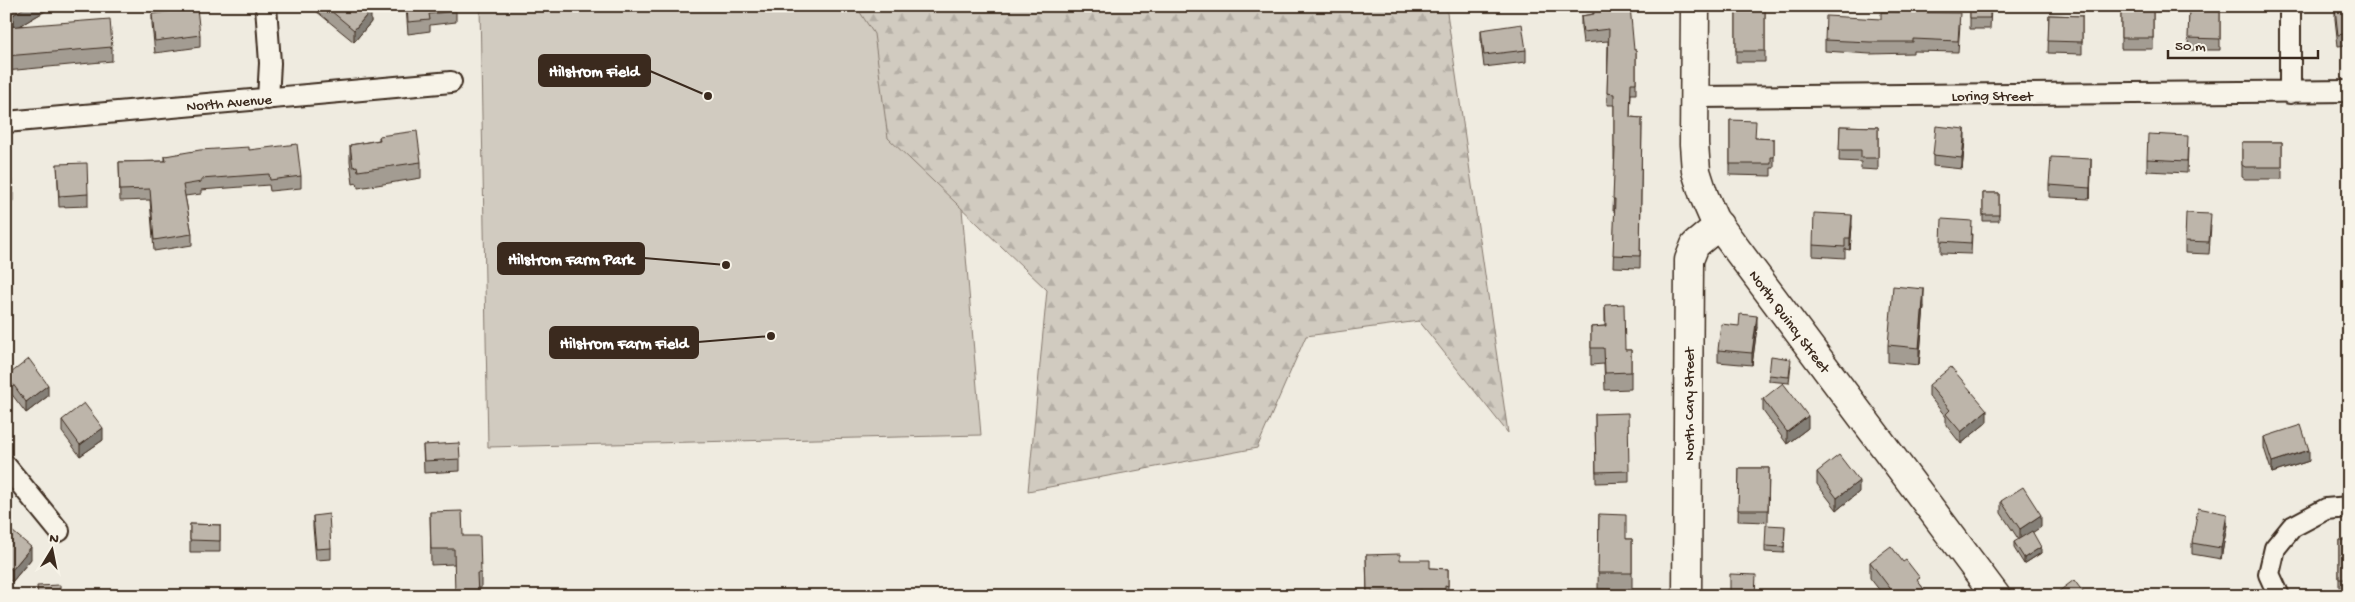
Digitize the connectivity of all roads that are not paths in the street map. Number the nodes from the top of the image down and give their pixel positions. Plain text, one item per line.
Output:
1 (266, 6) edge
2 (1695, 6) edge
3 (2290, 6) edge
4 (451, 82) dead end
5 (2349, 91) edge
6 (2290, 92) junction
7 (1694, 97) junction
8 (268, 99) junction
9 (6, 122) edge
10 (1719, 225) junction
11 (6, 466) edge
12 (2349, 507) edge
13 (59, 531) dead end
14 (1687, 596) edge
15 (1996, 596) edge
16 (2279, 596) edge

1 - 8 street
2 - 7 main road, North Quincy Street
3 - 6 street
4 - 8 street, North Avenue
5 - 6 street, Loring Street
6 - 7 street, Loring Street
7 - 10 main road, North Quincy Street
8 - 9 street, North Avenue
10 - 14 main road, North Cary Street
10 - 15 main road, North Quincy Street
11 - 13 street
12 - 16 street

